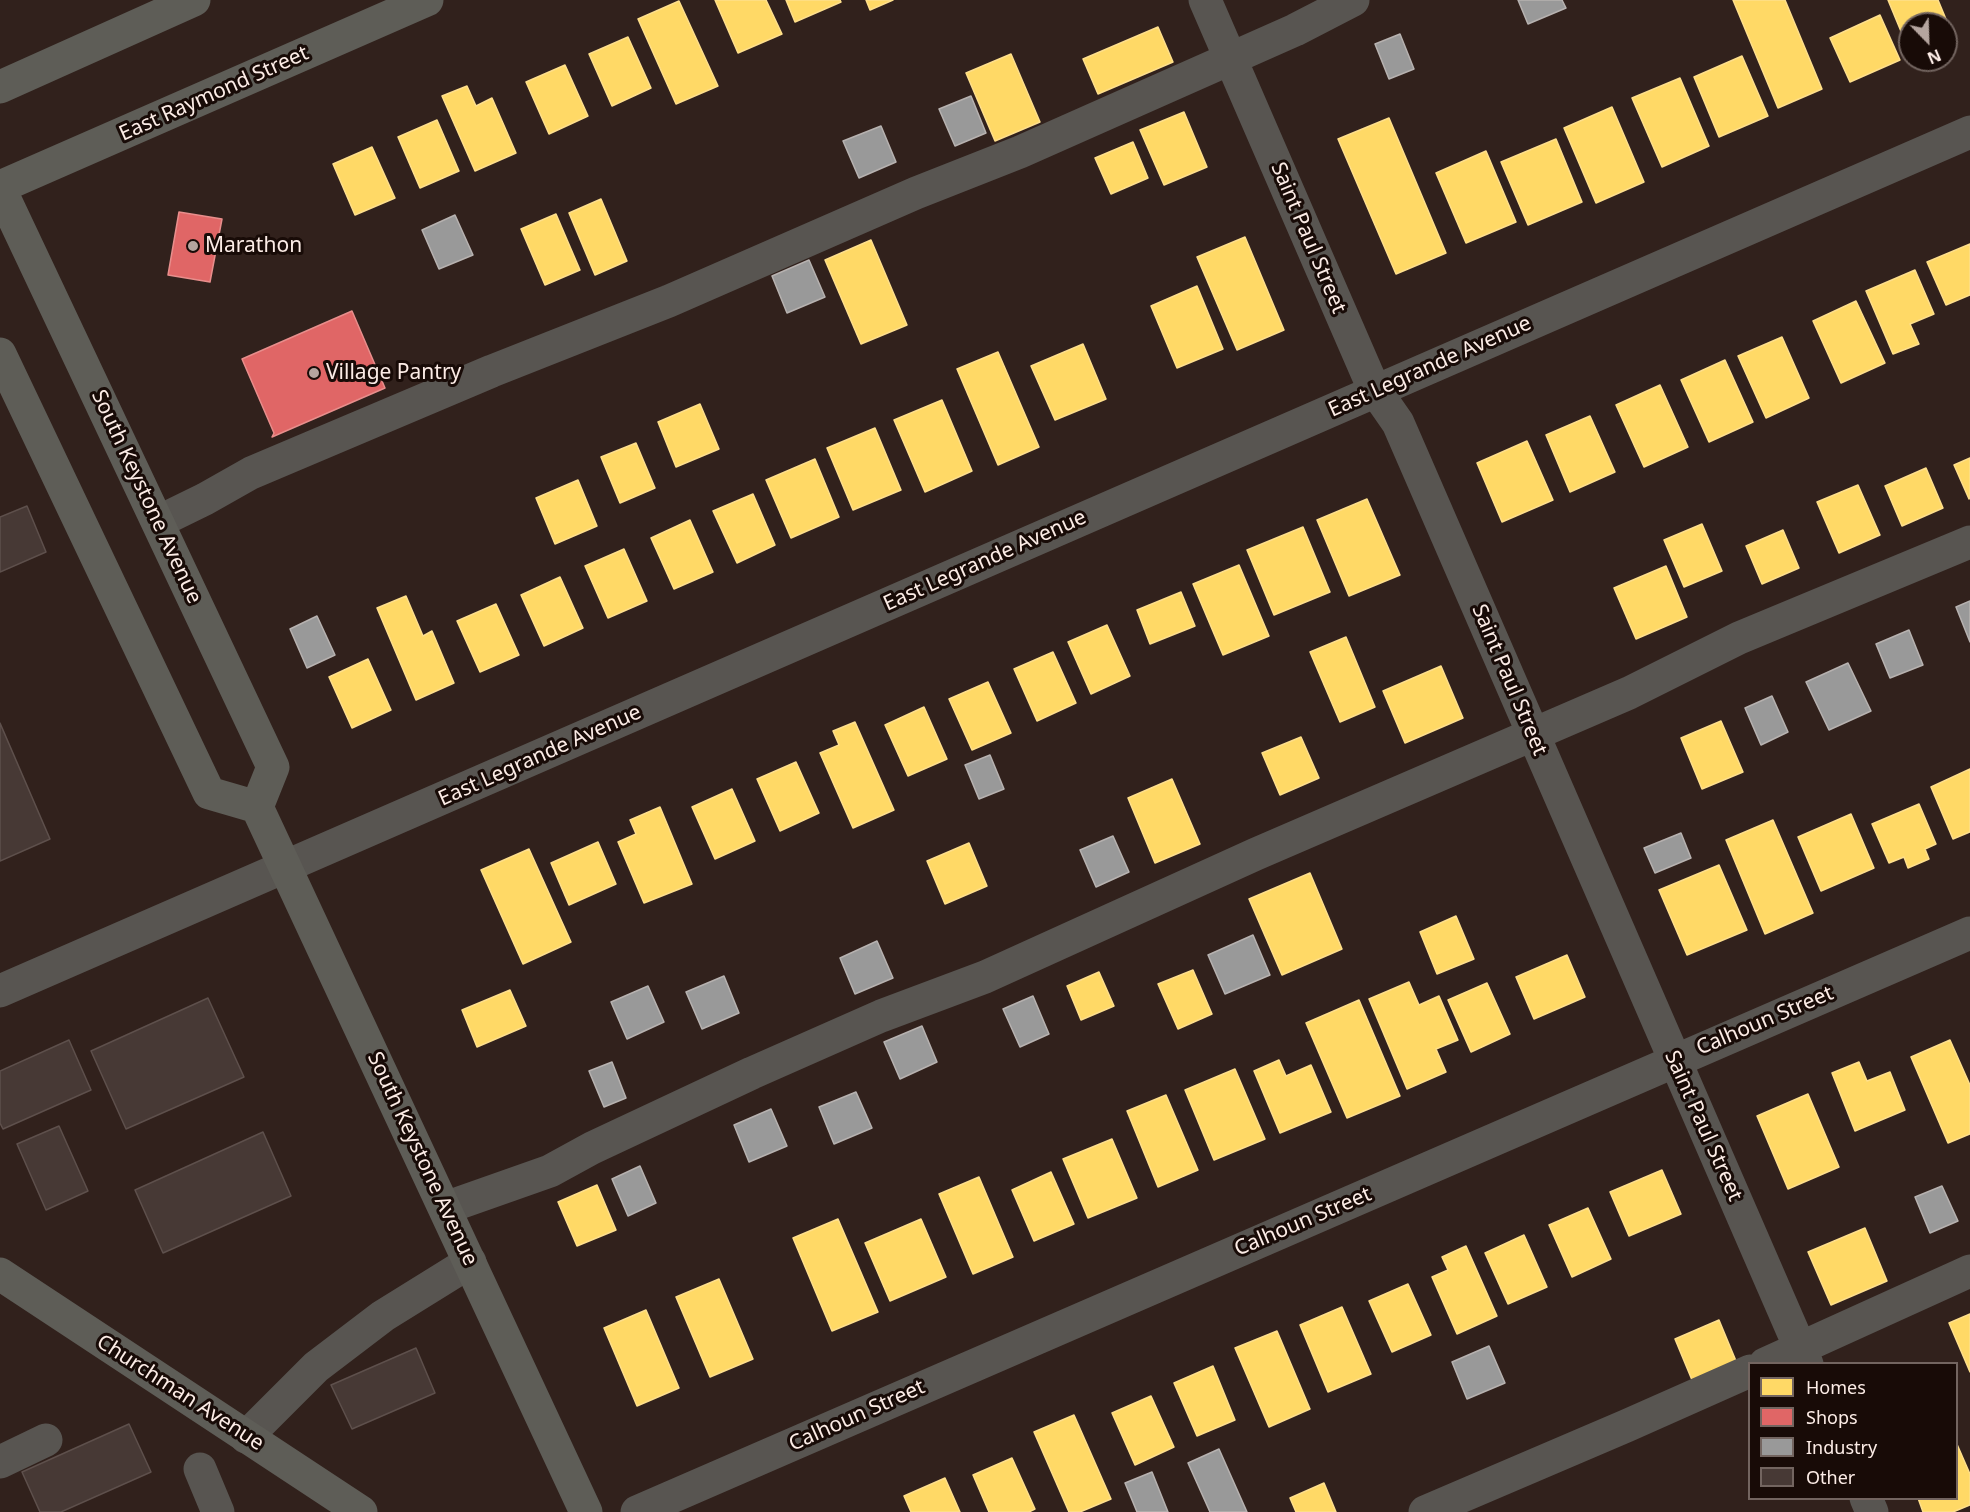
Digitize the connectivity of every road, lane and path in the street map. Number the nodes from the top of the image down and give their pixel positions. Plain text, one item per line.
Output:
1 (195, 0) edge
2 (427, 0) edge
3 (1205, 0) edge
4 (1353, 0) edge
5 (1231, 59) junction
6 (0, 87) edge
7 (1970, 132) edge
8 (0, 188) edge
9 (0, 354) edge
10 (1376, 391) junction
11 (158, 522) junction
12 (1970, 542) edge
13 (1533, 735) junction
14 (257, 807) junction
15 (286, 866) junction
16 (1970, 933) edge
17 (0, 991) edge
18 (1675, 1061) junction
19 (445, 1208) junction
20 (470, 1262) junction
21 (1970, 1271) edge
22 (0, 1274) edge
23 (1803, 1356) edge
24 (1774, 1362) edge
25 (1748, 1371) edge
26 (246, 1437) junction
27 (46, 1440) dead end
28 (0, 1462) edge
29 (200, 1469) dead end
30 (218, 1512) edge
31 (361, 1512) edge
32 (586, 1512) edge
33 (637, 1512) edge
34 (1425, 1512) edge

1 - 6 main road
2 - 8 main road, East Raymond Street
3 - 5 street, Saint Paul Street
4 - 5 street
5 - 10 street, Saint Paul Street
5 - 11 street
7 - 10 street, East Legrande Avenue
8 - 11 main road, South Keystone Avenue
9 - 14 main road
10 - 13 street, Saint Paul Street
10 - 15 street, East Legrande Avenue
11 - 14 main road, South Keystone Avenue
12 - 13 street
13 - 18 street, Saint Paul Street
13 - 19 street
14 - 15 main road, South Keystone Avenue
15 - 17 street, East Legrande Avenue
15 - 19 main road, South Keystone Avenue
16 - 18 street, Calhoun Street
18 - 23 street, Saint Paul Street
18 - 33 street, Calhoun Street
19 - 20 main road, South Keystone Avenue
20 - 26 street
20 - 32 main road, South Keystone Avenue
21 - 23 street
22 - 26 main road, Churchman Avenue
23 - 24 street
25 - 34 street
26 - 31 main road, Churchman Avenue
27 - 28 street
29 - 30 street

